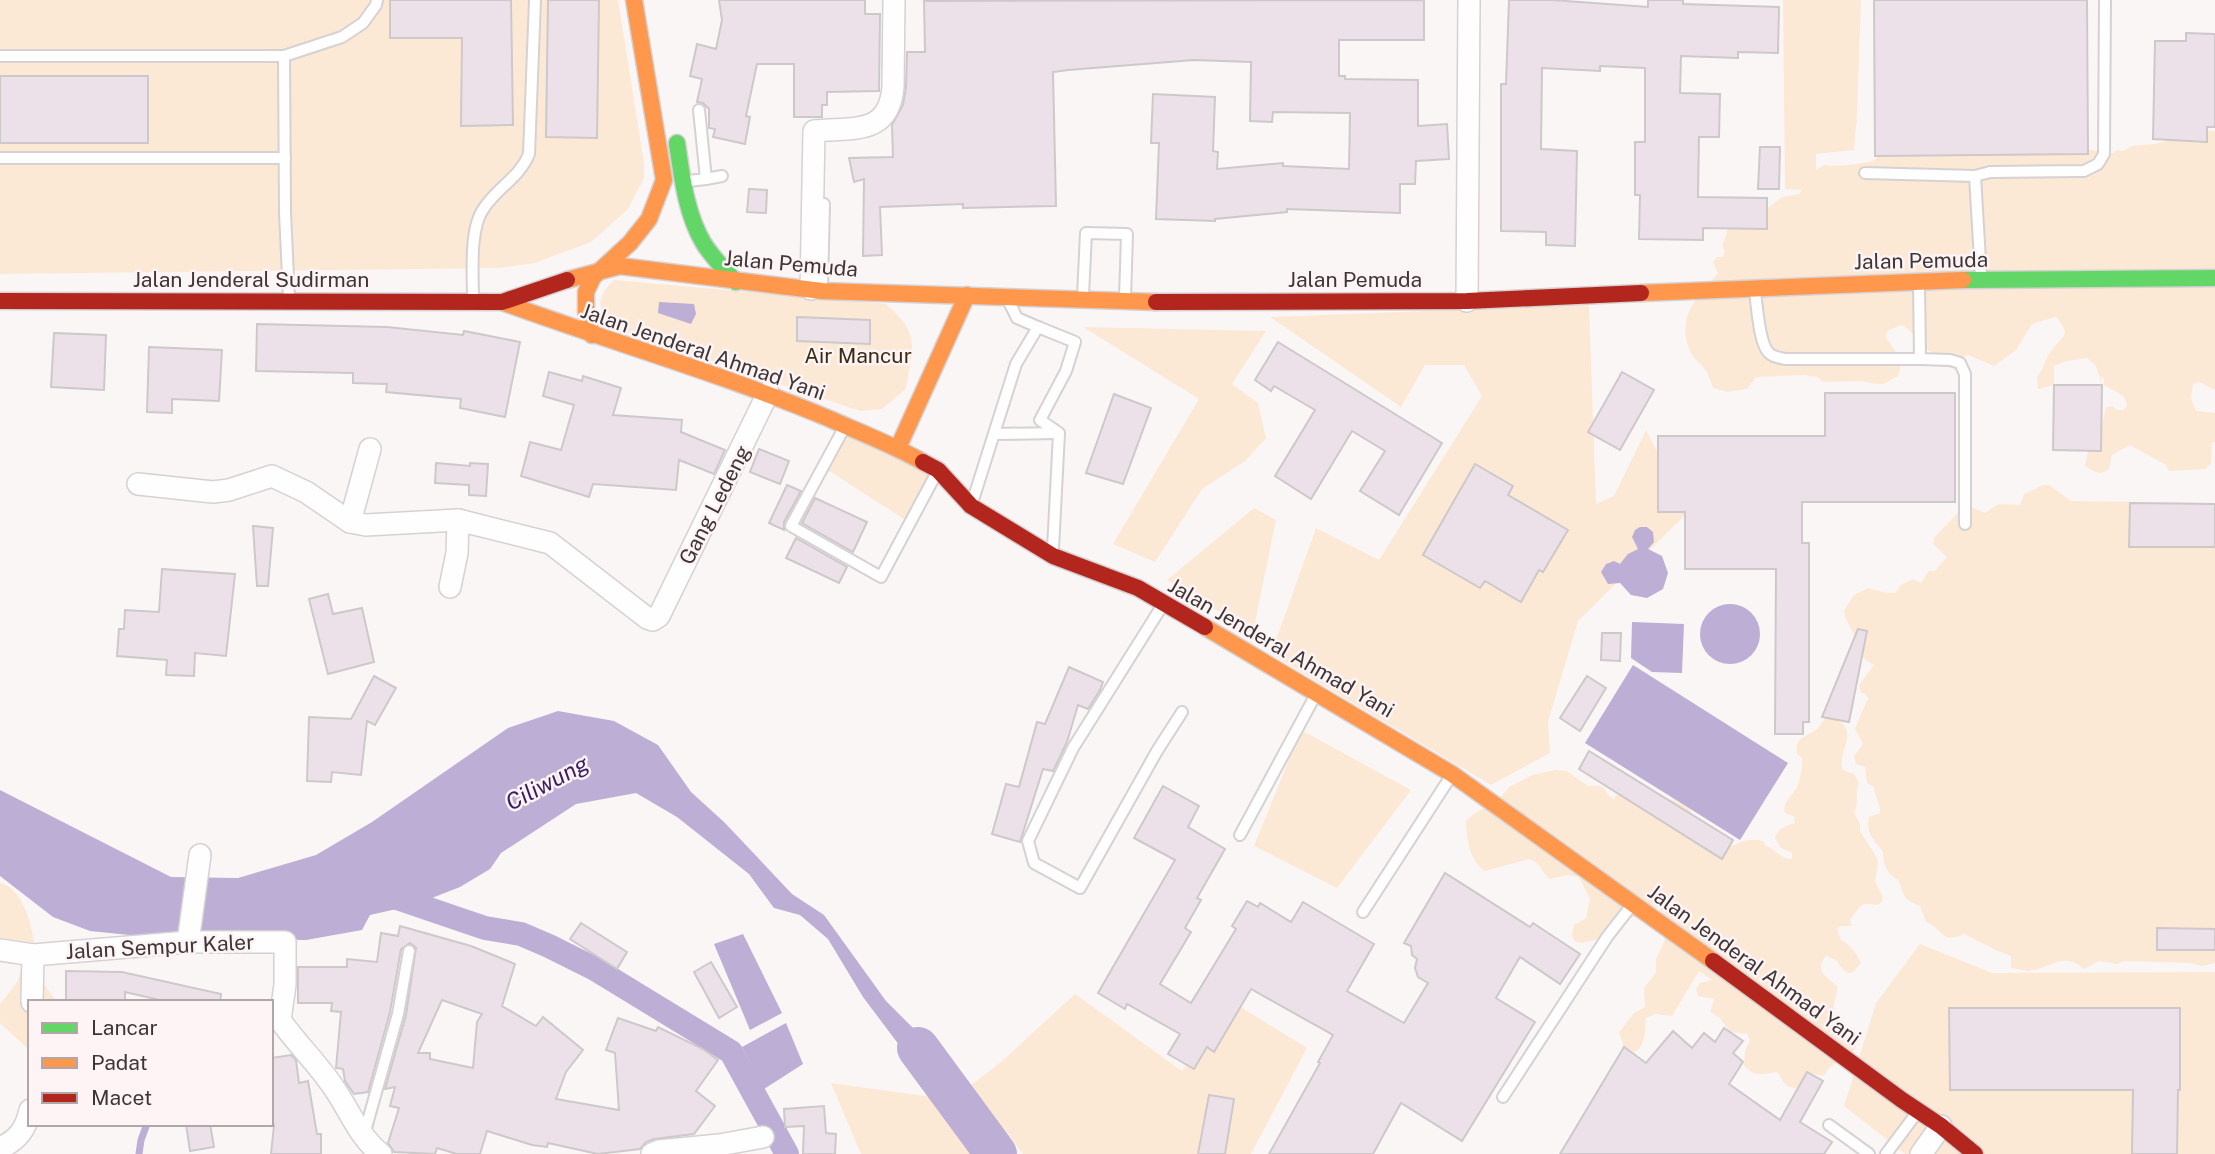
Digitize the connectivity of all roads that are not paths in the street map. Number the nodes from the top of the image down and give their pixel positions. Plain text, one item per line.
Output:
1 (377, 0) edge
2 (535, 0) edge
3 (634, 0) edge
4 (894, 0) edge
5 (1469, 0) edge
6 (2105, 0) edge
7 (284, 55) junction
8 (0, 56) edge
9 (699, 110) dead end
10 (675, 131) dead end
11 (0, 158) edge
12 (285, 158) junction
13 (1865, 173) dead end
14 (722, 176) dead end
15 (1975, 176) junction
16 (706, 179) junction
17 (683, 182) junction
18 (824, 204) dead end
19 (599, 270) junction
20 (2215, 278) edge
21 (1919, 279) junction
22 (1981, 280) junction
23 (736, 282) junction
24 (1755, 289) junction
25 (816, 290) junction
26 (967, 295) junction
27 (1006, 296) junction
28 (1083, 299) junction
29 (1467, 300) junction
30 (0, 301) edge
31 (289, 301) junction
32 (473, 302) junction
33 (502, 302) junction
34 (1124, 302) junction
35 (1038, 327) junction
36 (592, 335) junction
37 (1920, 359) junction
38 (768, 393) junction
39 (845, 426) junction
40 (994, 433) junction
41 (1059, 433) junction
42 (898, 448) junction
43 (370, 449) dead end
44 (938, 470) junction
45 (138, 484) dead end
46 (971, 506) junction
47 (458, 520) junction
48 (349, 522) junction
49 (1965, 524) dead end
50 (1053, 556) junction
51 (450, 587) dead end
52 (1163, 603) junction
53 (1317, 691) junction
54 (1182, 712) dead end
55 (1452, 774) junction
56 (1240, 835) dead end
57 (200, 855) dead end
58 (1634, 903) junction
59 (1363, 912) dead end
60 (188, 941) junction
61 (0, 950) edge
62 (409, 951) dead end
63 (33, 955) junction
64 (33, 1000) edge
65 (1503, 1097) dead end
66 (1919, 1110) junction
67 (28, 1119) edge
68 (1829, 1125) dead end
69 (1941, 1126) junction
70 (763, 1136) dead end
71 (364, 1137) junction
72 (0, 1148) edge
73 (382, 1154) edge
74 (652, 1154) edge
75 (1869, 1154) edge
76 (1886, 1154) edge
77 (1921, 1154) edge
78 (1975, 1154) edge

1 - 7 lane
2 - 32 lane
3 - 19 main road
4 - 25 street
5 - 29 street
6 - 15 lane
7 - 8 lane
7 - 12 lane
9 - 16 lane
10 - 17 main road
11 - 12 lane
12 - 31 lane
13 - 15 lane
14 - 16 lane
15 - 22 lane
16 - 17 lane
17 - 23 main road
18 - 25 lane
19 - 23 main road, Jalan Pemuda
19 - 33 main road, Jalan Pemuda
19 - 36 main road
20 - 22 main road, Jalan Pemuda
21 - 22 main road, Jalan Pemuda
21 - 24 main road, Jalan Pemuda
21 - 37 lane
23 - 25 main road, Jalan Pemuda
24 - 29 main road, Jalan Pemuda
24 - 37 lane
25 - 26 main road, Jalan Pemuda
26 - 27 main road, Jalan Pemuda
26 - 42 main road
27 - 28 main road, Jalan Pemuda
27 - 35 lane
28 - 34 main road, Jalan Pemuda
28 - 34 lane
29 - 34 main road, Jalan Pemuda
30 - 31 main road, Jalan Jenderal Sudirman
31 - 32 main road, Jalan Jenderal Sudirman
32 - 33 main road, Jalan Jenderal Sudirman
33 - 36 main road, Jalan Jenderal Ahmad Yani
35 - 40 lane
35 - 41 lane
36 - 38 main road, Jalan Jenderal Ahmad Yani
37 - 49 lane
38 - 39 main road, Jalan Jenderal Ahmad Yani
38 - 47 street, Gang Ledeng
39 - 42 main road, Jalan Jenderal Ahmad Yani
39 - 44 lane
40 - 41 lane
40 - 46 lane
41 - 50 lane
42 - 44 main road, Jalan Jenderal Ahmad Yani
43 - 48 street
44 - 46 main road, Jalan Jenderal Ahmad Yani
45 - 48 street
46 - 50 main road, Jalan Jenderal Ahmad Yani
47 - 48 street
47 - 51 street
50 - 52 main road, Jalan Jenderal Ahmad Yani
52 - 53 main road, Jalan Jenderal Ahmad Yani
52 - 54 lane
53 - 55 main road, Jalan Jenderal Ahmad Yani
53 - 56 lane
55 - 58 main road, Jalan Jenderal Ahmad Yani
55 - 59 lane
57 - 60 street
58 - 65 lane
58 - 66 main road, Jalan Jenderal Ahmad Yani
60 - 63 street, Jalan Sempur Kaler
60 - 71 street, Jalan Sempur Kaler
61 - 63 street, Jalan Sempur Kaler
62 - 71 lane
63 - 64 street
66 - 69 main road, Jalan Jenderal Ahmad Yani
66 - 76 lane
67 - 72 street
68 - 75 lane
69 - 77 street
69 - 78 main road, Jalan Jenderal Ahmad Yani
70 - 74 street
71 - 73 street

